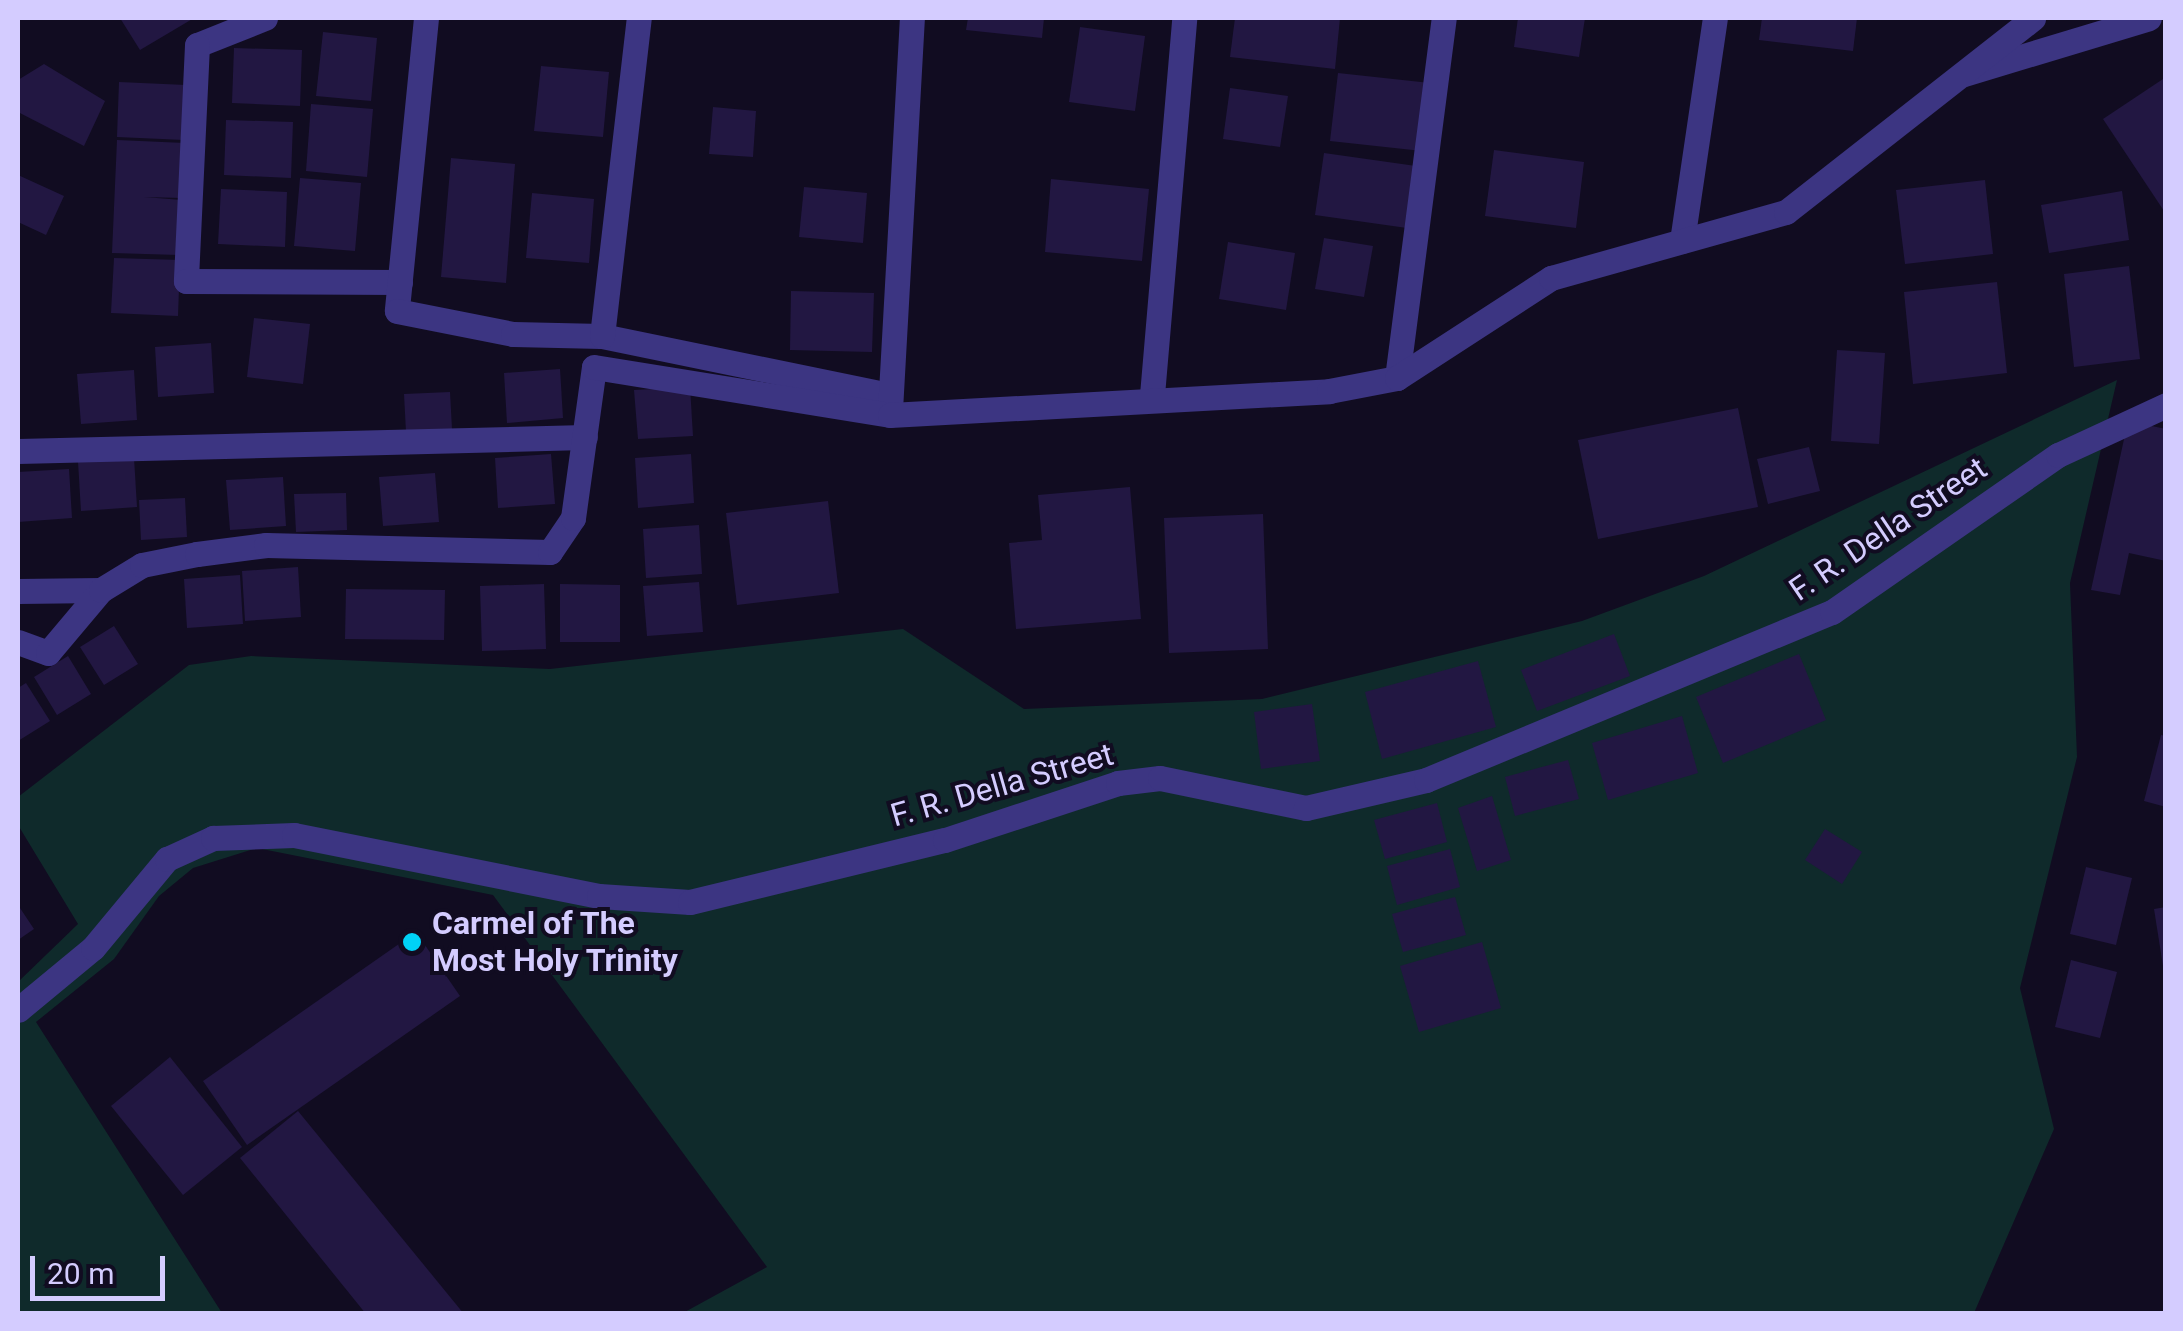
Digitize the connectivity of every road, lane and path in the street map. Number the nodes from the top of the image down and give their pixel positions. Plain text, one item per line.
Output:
1 (265, 18) edge
2 (426, 18) edge
3 (639, 18) edge
4 (912, 18) edge
5 (1184, 18) edge
6 (1444, 18) edge
7 (1715, 18) edge
8 (2033, 18) edge
9 (2150, 18) edge
10 (1949, 78) junction
11 (1682, 241) junction
12 (400, 282) junction
13 (602, 336) junction
14 (1397, 378) junction
15 (1152, 395) junction
16 (890, 405) junction
17 (2166, 405) edge
18 (584, 437) junction
19 (18, 451) edge
20 (100, 590) junction
21 (18, 591) edge
22 (18, 642) edge
23 (18, 1010) edge

1 - 12 street
2 - 12 street
3 - 13 street
4 - 16 street
5 - 15 street
6 - 14 street
7 - 11 street
8 - 10 street
9 - 10 street
10 - 11 street
11 - 14 street
12 - 13 street
13 - 16 street
14 - 15 street
15 - 16 street
16 - 18 street
17 - 23 street, F. R. Della Street
18 - 19 street
18 - 20 street
20 - 21 street
20 - 22 street

